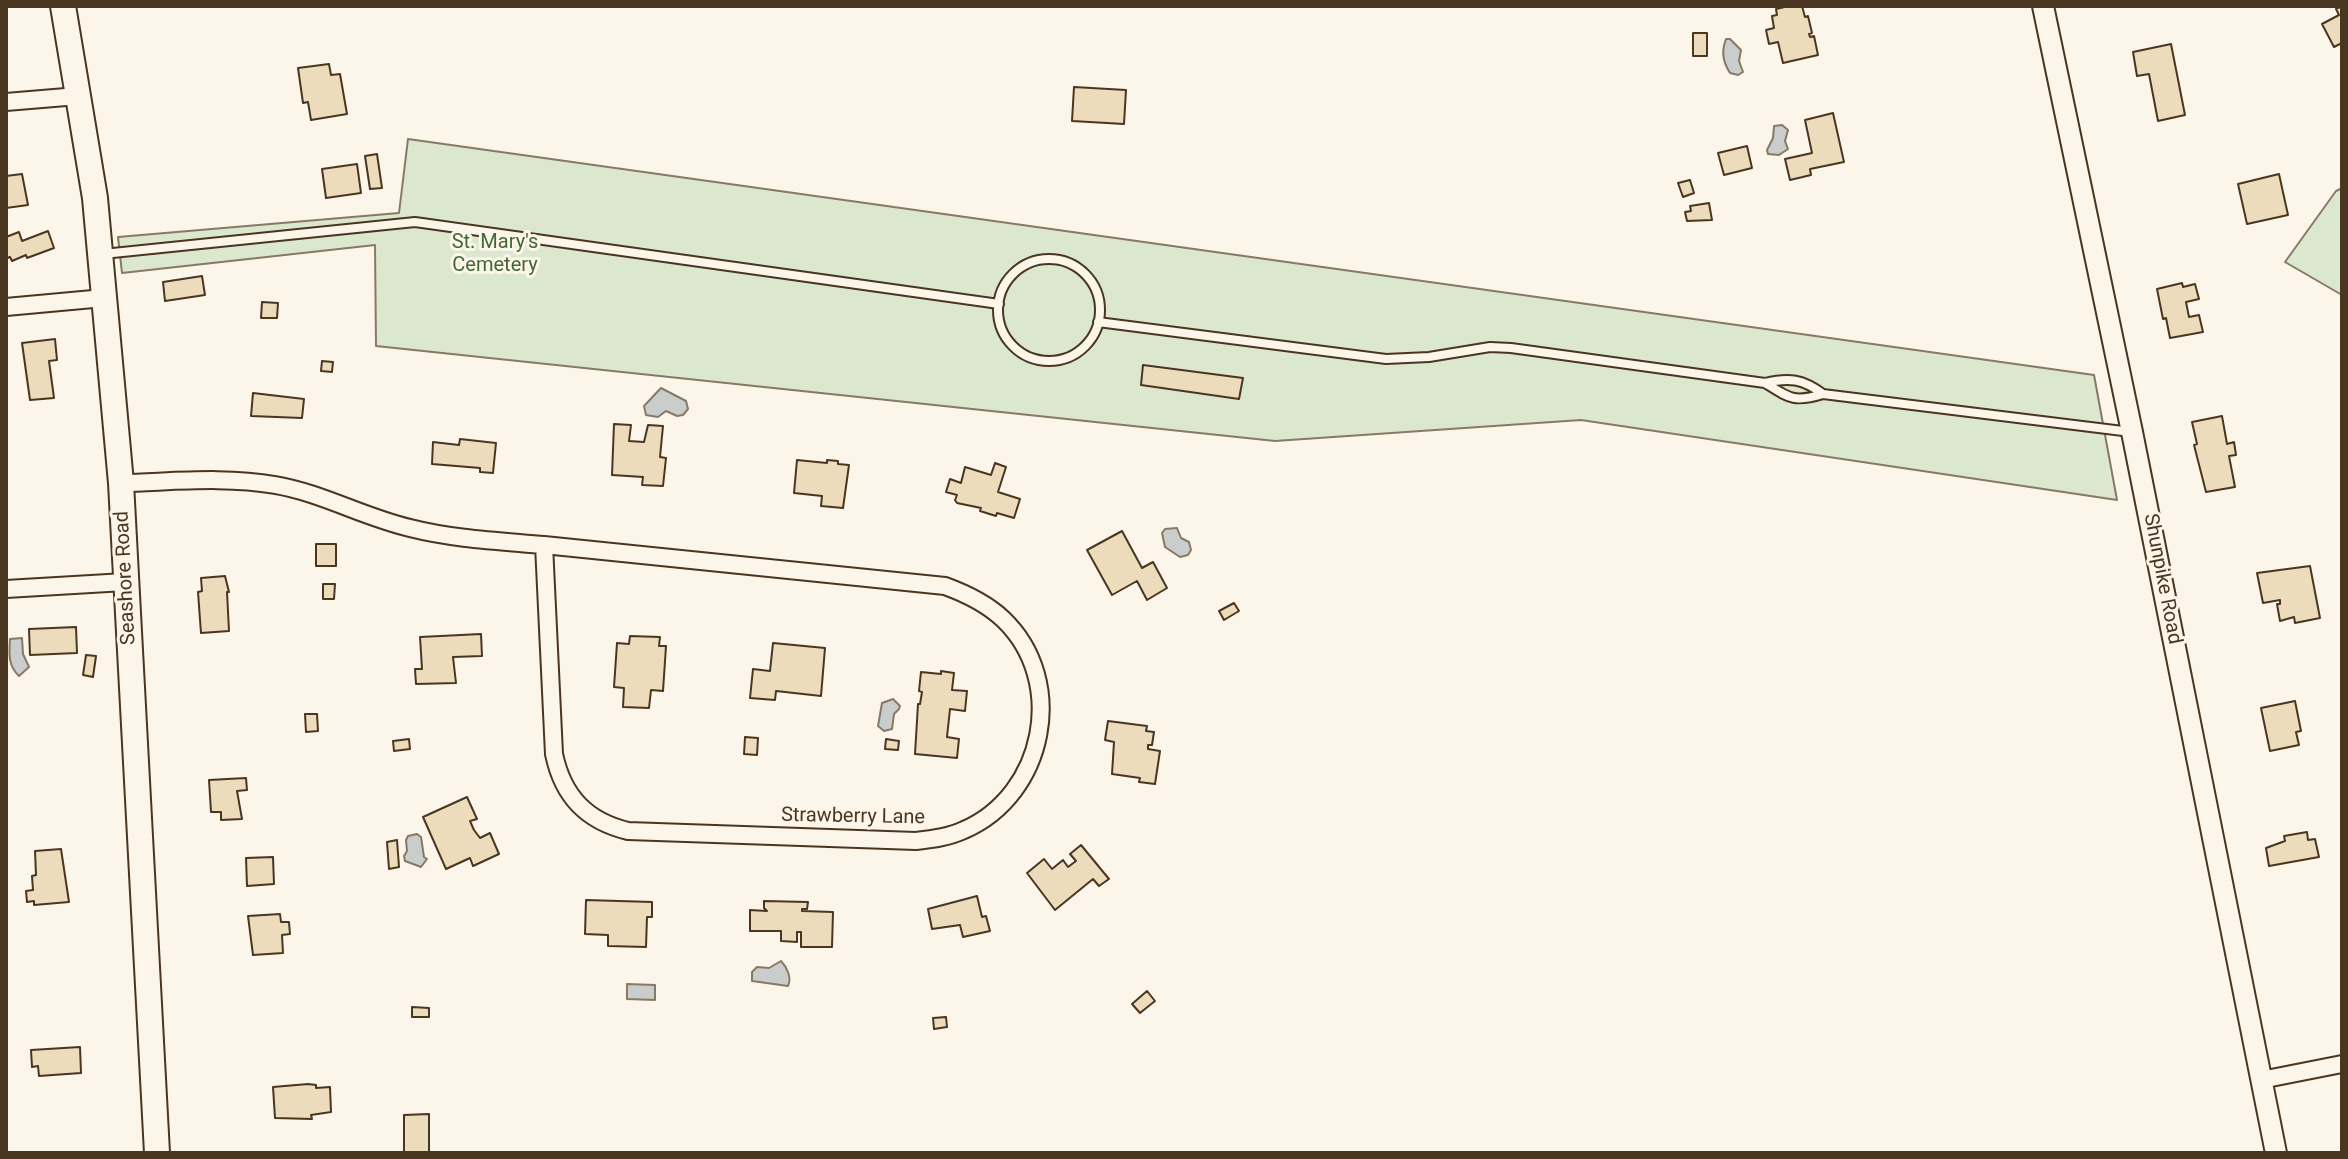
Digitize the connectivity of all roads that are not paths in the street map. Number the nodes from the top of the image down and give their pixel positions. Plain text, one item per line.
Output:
1 (63, 6) edge
2 (2043, 6) edge
3 (78, 96) junction
4 (6, 102) edge
5 (100, 254) junction
6 (104, 298) junction
7 (999, 304) junction
8 (6, 307) edge
9 (1098, 322) junction
10 (1765, 383) junction
11 (1823, 394) junction
12 (2132, 432) junction
13 (121, 483) junction
14 (544, 545) junction
15 (125, 582) junction
16 (6, 589) edge
17 (2342, 1064) edge
18 (2261, 1080) junction
19 (157, 1153) edge
20 (2276, 1153) edge

1 - 3 main road, Seashore Road
2 - 12 street, Shunpike Road
3 - 4 street
3 - 5 main road, Seashore Road
5 - 6 main road, Seashore Road
5 - 7 lane
6 - 8 street
6 - 13 main road, Seashore Road
7 - 9 lane
7 - 9 lane
9 - 10 lane
10 - 11 lane
10 - 11 lane
11 - 12 lane
12 - 18 street, Shunpike Road
13 - 14 street, Strawberry Lane
13 - 15 main road, Seashore Road
14 - 14 street, Strawberry Lane
15 - 16 street
15 - 19 main road, Seashore Road
17 - 18 street
18 - 20 street, Shunpike Road

